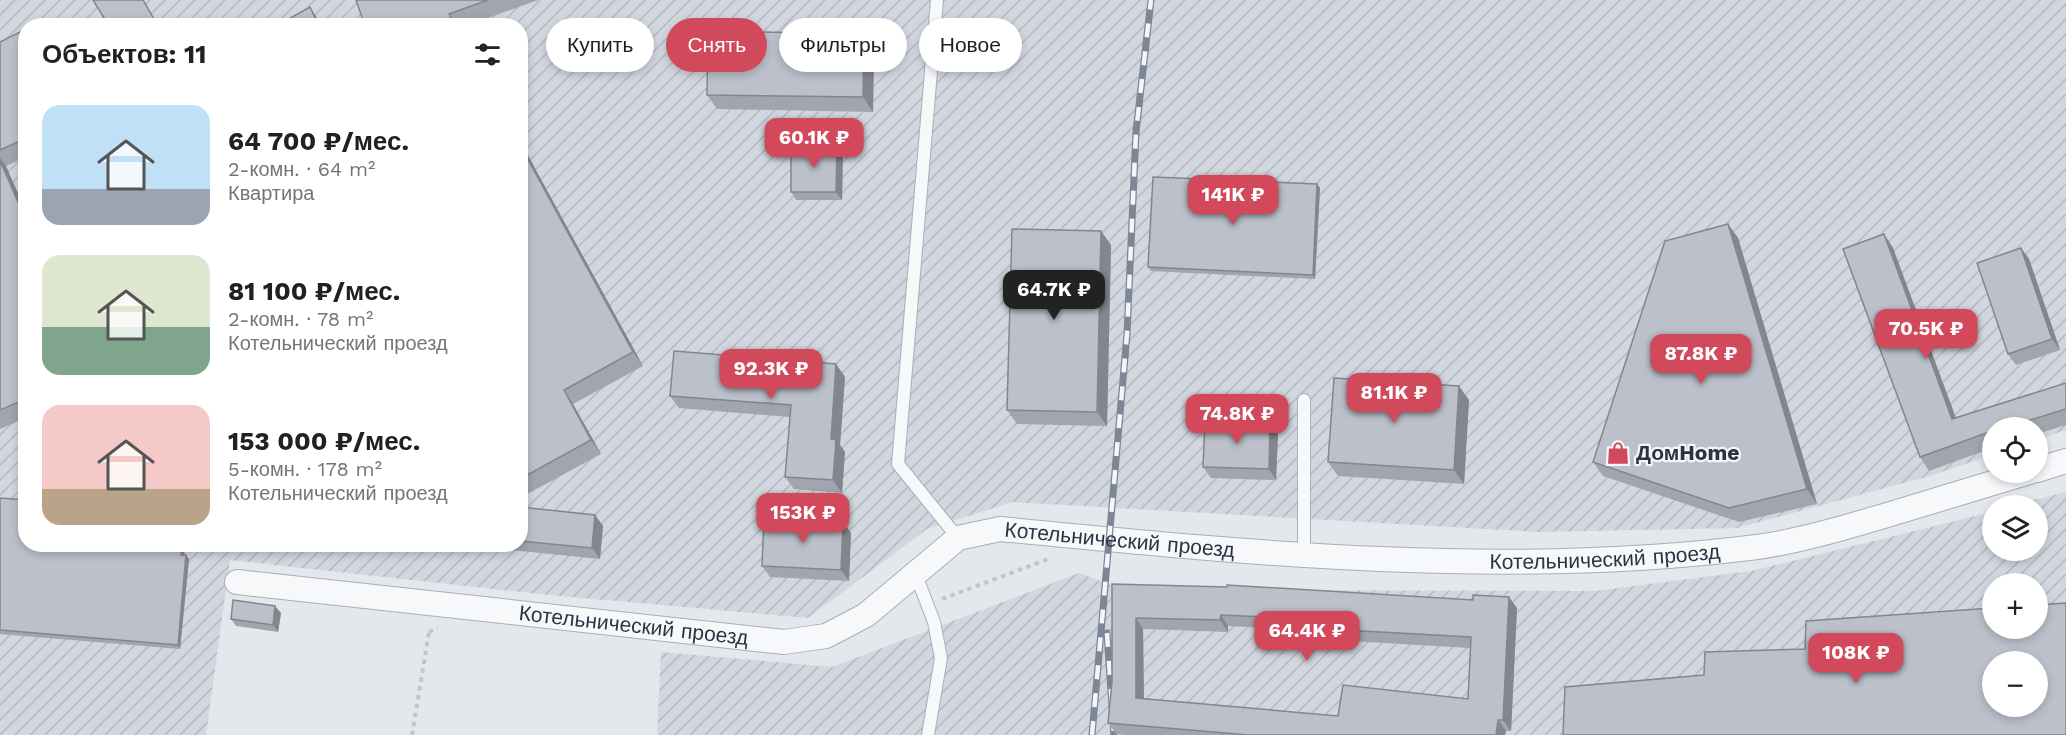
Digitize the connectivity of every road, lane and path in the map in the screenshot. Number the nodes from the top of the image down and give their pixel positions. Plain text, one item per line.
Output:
1 (937, 0) edge
2 (1304, 400) dead end
3 (2066, 461) edge
4 (2048, 467) edge
5 (1992, 483) edge
6 (958, 538) junction
7 (1304, 554) junction
8 (1059, 555) dead end
9 (916, 575) junction
10 (237, 582) dead end
11 (434, 604) junction
12 (928, 604) junction
13 (449, 623) dead end
14 (429, 632) junction
15 (412, 735) edge
16 (928, 735) edge

1 - 6 lane
2 - 7 lane
3 - 4 street
5 - 7 street, Котельнический проезд
6 - 7 street, Котельнический проезд
6 - 9 street, Котельнический проезд
8 - 12 path
9 - 11 street, Котельнический проезд
9 - 12 lane
10 - 11 street, Котельнический проезд
11 - 14 path
12 - 16 lane
13 - 14 path
14 - 15 path

